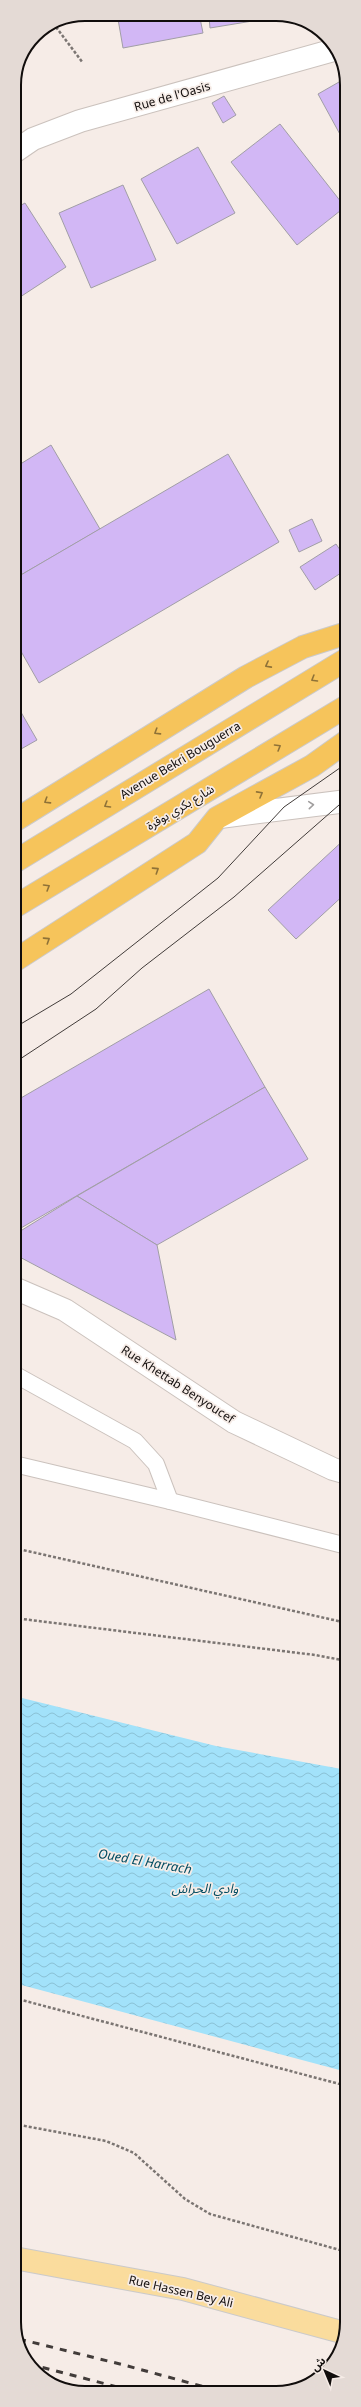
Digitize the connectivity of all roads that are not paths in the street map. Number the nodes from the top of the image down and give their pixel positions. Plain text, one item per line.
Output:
1 (330, 51) edge
2 (21, 147) edge
3 (340, 635) edge
4 (340, 662) edge
5 (340, 710) edge
6 (340, 746) edge
7 (340, 802) edge
8 (21, 817) edge
9 (217, 818) junction
10 (21, 858) edge
11 (21, 903) edge
12 (21, 956) edge
13 (21, 1291) edge
14 (21, 1378) edge
15 (21, 1466) edge
16 (340, 1471) edge
17 (170, 1501) junction
18 (340, 1544) edge
19 (21, 2259) edge
20 (339, 2331) edge

1 - 2 street, Rue de l'Oasis
3 -> 8 highway
4 -> 10 highway, Avenue Bekri Bouguerra
11 -> 5 highway, شارع بكري بوقرة
9 -> 6 highway
9 -> 7 street
12 -> 9 highway
13 - 16 street, Rue Khettab Benyoucef
14 - 17 lane
15 - 17 lane
17 - 18 lane
19 - 20 main road, Rue Hassen Bey Ali

